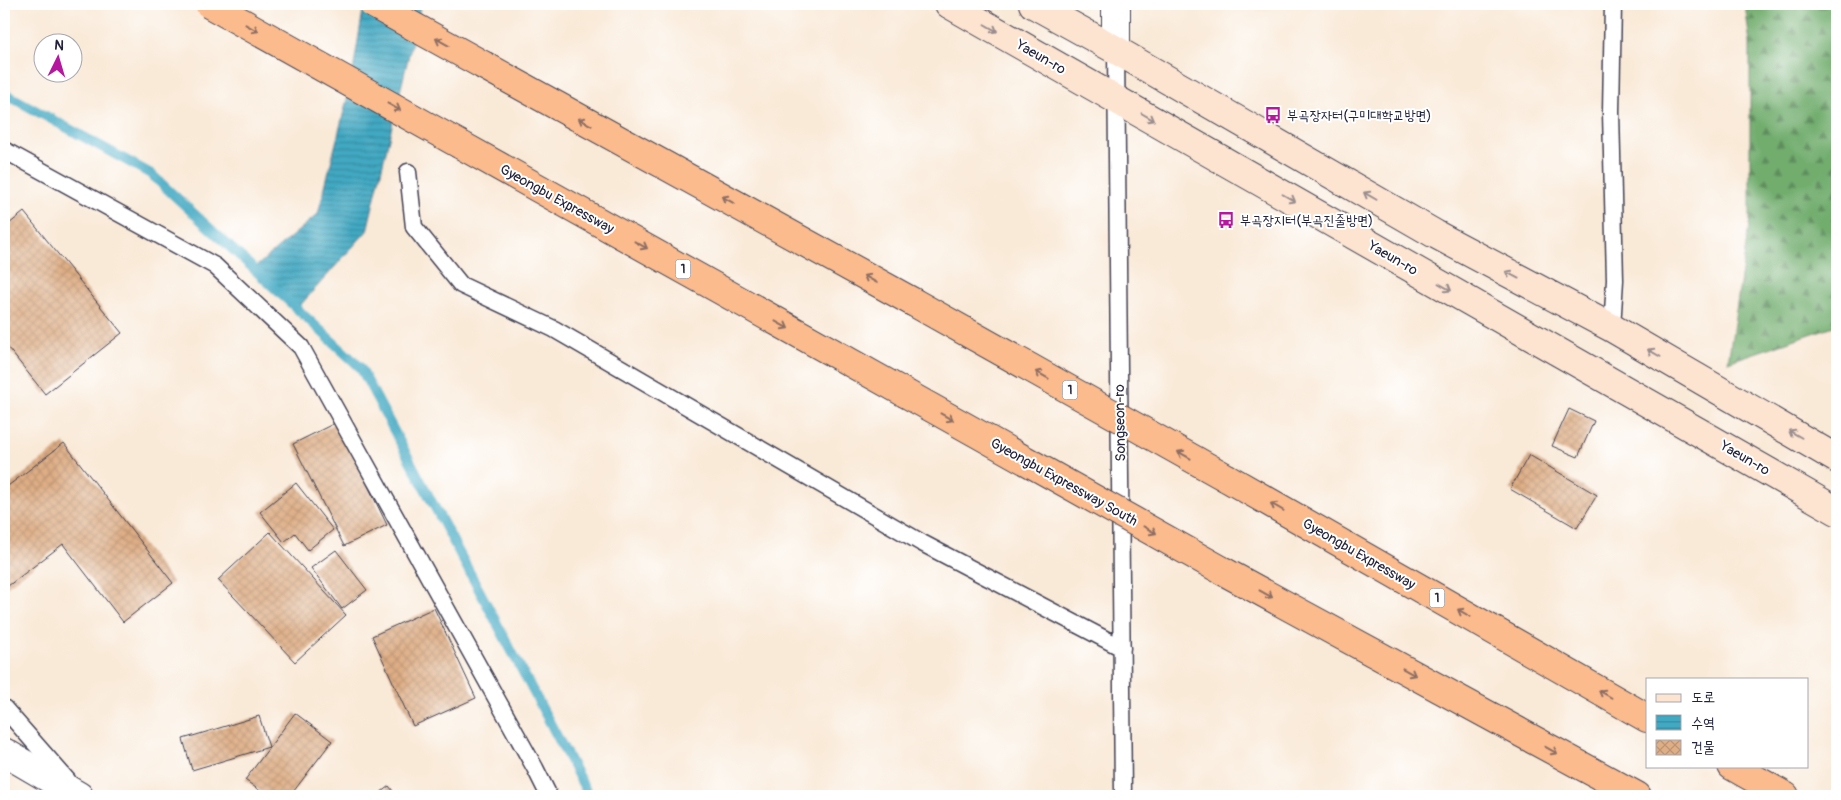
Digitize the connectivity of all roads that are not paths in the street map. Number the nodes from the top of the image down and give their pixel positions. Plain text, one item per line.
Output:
1 (209, 4) edge
2 (373, 4) edge
3 (949, 4) edge
4 (1033, 4) edge
5 (1116, 4) edge
6 (1612, 4) edge
7 (1116, 50) junction
8 (1117, 100) junction
9 (4, 150) edge
10 (408, 172) dead end
11 (1612, 328) junction
12 (905, 393) joint
13 (1837, 459) edge
14 (1837, 510) edge
15 (1122, 648) junction
16 (4, 708) edge
17 (1646, 717) edge
18 (4, 752) edge
19 (1736, 768) edge
20 (80, 796) edge
21 (549, 796) edge
22 (1122, 796) edge
23 (1637, 796) edge
24 (1785, 796) edge

1 -> 12 highway, Gyeongbu Expressway / 1, bridge
17 -> 2 highway, Gyeongbu Expressway / 1, bridge
3 -> 8 main road, Yaeun-ro
4 - 7 main road
5 - 7 street
6 - 11 lane
7 - 8 lane, Songseon-ro
11 -> 7 main road
8 -> 14 main road, Yaeun-ro
8 - 15 lane, Songseon-ro
9 - 21 lane
10 - 15 lane
13 -> 11 main road
12 -> 23 highway, Gyeongbu Expressway South / 1, bridge
15 - 22 lane, Songseon-ro
16 - 20 lane
18 - 20 street
19 - 24 highway

